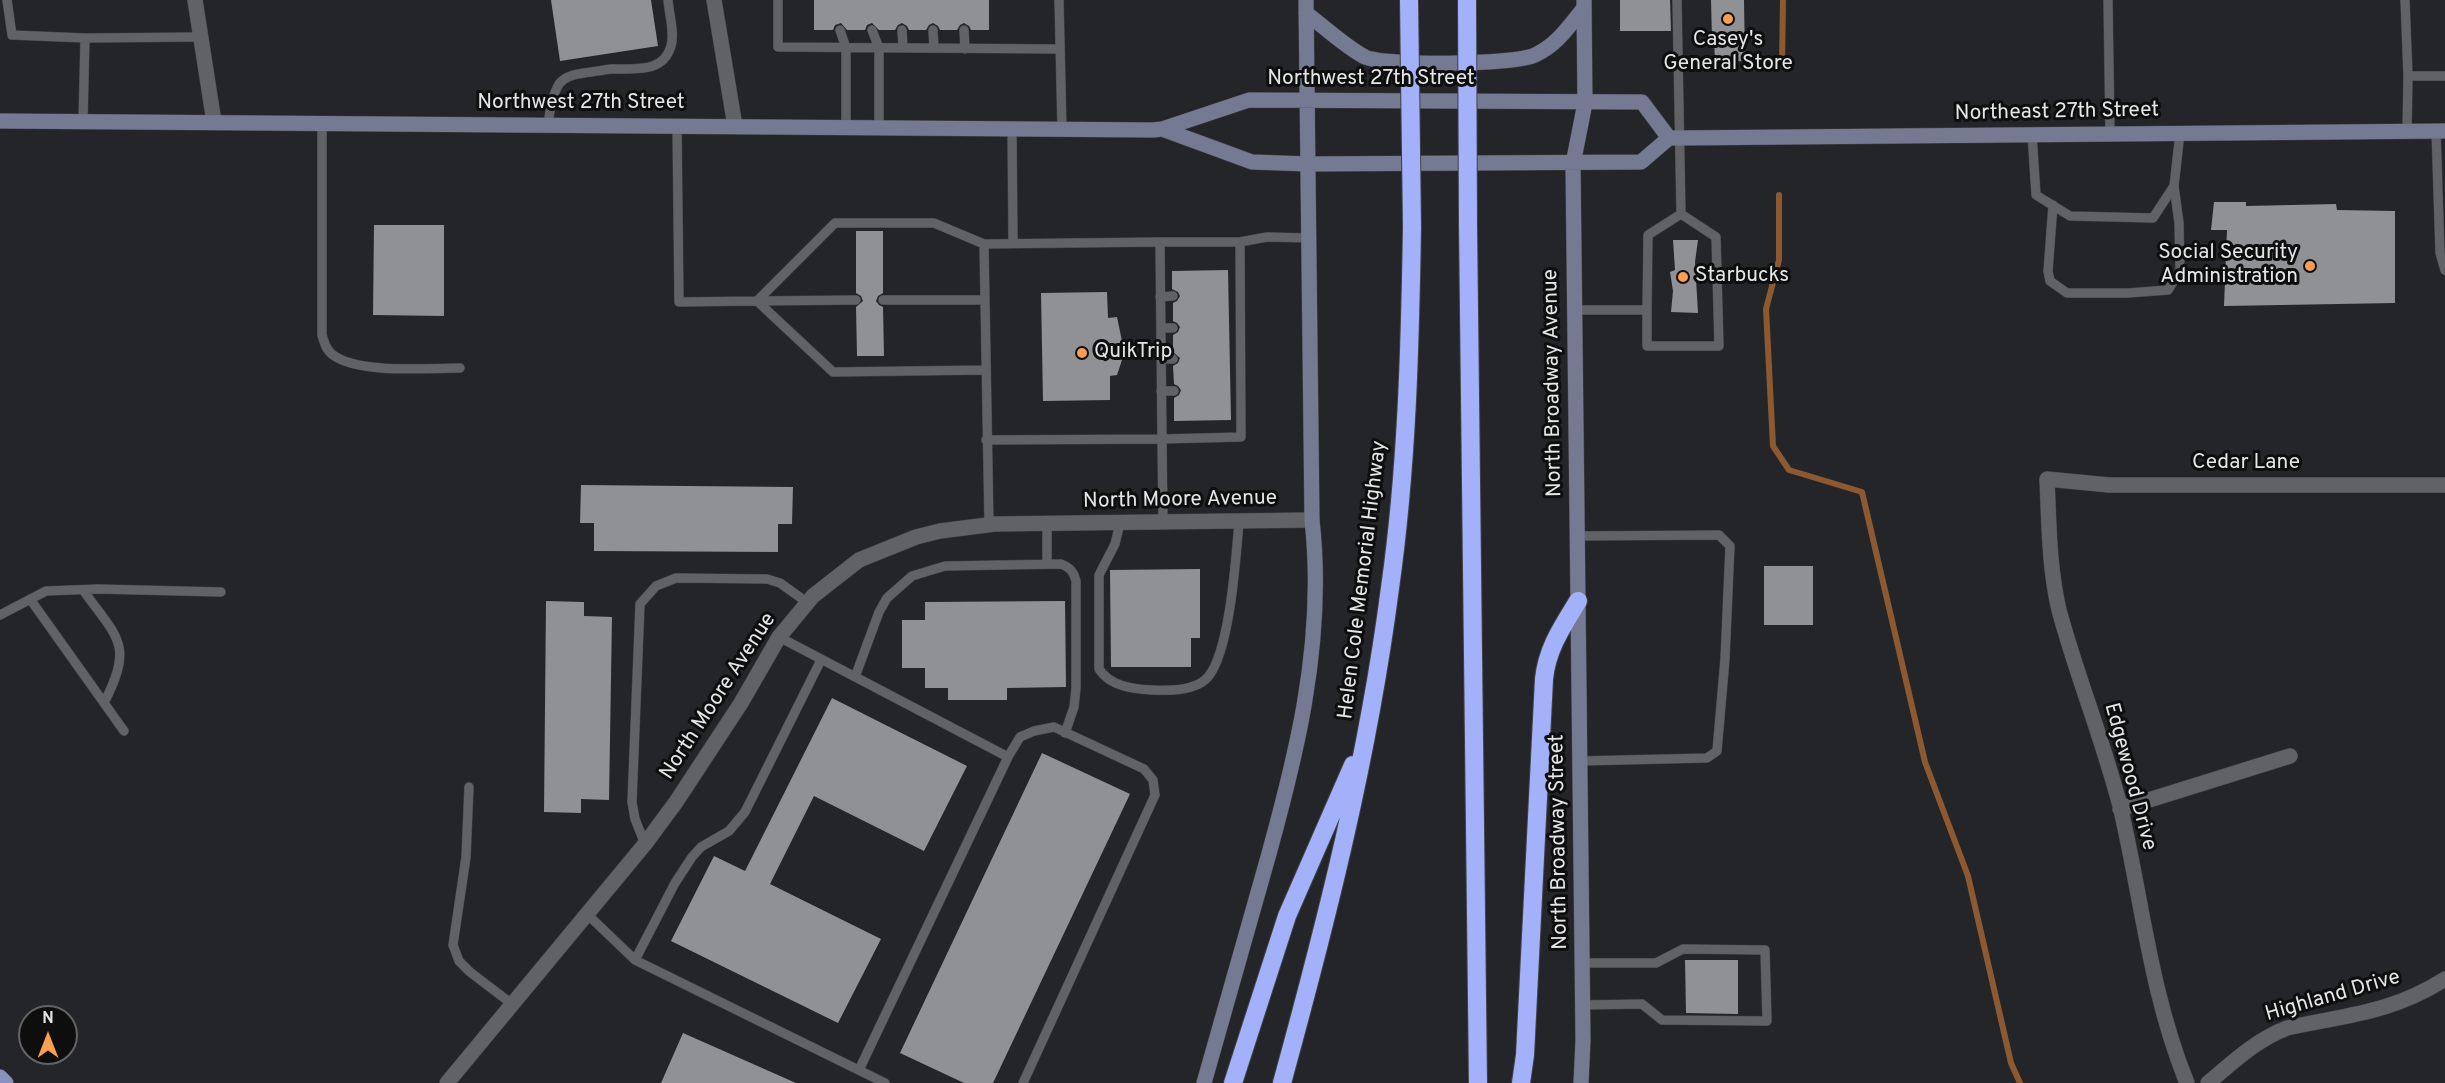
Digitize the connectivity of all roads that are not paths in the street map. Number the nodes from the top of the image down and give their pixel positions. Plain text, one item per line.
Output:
1 (7, 0) edge
2 (195, 0) edge
3 (668, 0) edge
4 (714, 0) edge
5 (778, 0) edge
6 (1059, 0) edge
7 (1409, 0) edge
8 (1467, 0) edge
9 (1677, 0) edge
10 (2108, 0) edge
11 (2405, 0) edge
12 (1584, 4) edge
13 (1306, 6) edge
14 (840, 30) dead end
15 (872, 30) dead end
16 (902, 30) dead end
17 (933, 30) dead end
18 (964, 30) dead end
19 (201, 37) junction
20 (85, 38) junction
21 (846, 48) junction
22 (879, 48) junction
23 (903, 48) junction
24 (933, 48) junction
25 (965, 49) junction
26 (1060, 49) junction
27 (2408, 76) junction
28 (2445, 76) edge
29 (1307, 100) junction
30 (1585, 103) junction
31 (0, 121) edge
32 (83, 121) junction
33 (214, 122) junction
34 (321, 123) junction
35 (548, 124) junction
36 (677, 125) junction
37 (735, 126) junction
38 (846, 127) junction
39 (879, 127) junction
40 (1012, 128) junction
41 (1062, 129) junction
42 (1162, 129) junction
43 (2407, 131) junction
44 (2440, 131) edge
45 (2180, 133) junction
46 (2110, 134) junction
47 (2032, 135) junction
48 (1674, 138) junction
49 (1308, 164) junction
50 (1573, 164) junction
51 (2174, 186) junction
52 (2053, 206) junction
53 (1681, 214) junction
54 (1309, 238) junction
55 (1160, 242) junction
56 (1239, 242) junction
57 (984, 243) junction
58 (1013, 243) junction
59 (2445, 270) edge
60 (1173, 296) dead end
61 (1229, 296) dead end
62 (1240, 296) junction
63 (1160, 297) junction
64 (856, 300) dead end
65 (883, 300) dead end
66 (984, 300) junction
67 (757, 301) junction
68 (1574, 310) junction
69 (1647, 310) junction
70 (1229, 327) dead end
71 (1240, 327) junction
72 (1161, 328) junction
73 (1173, 328) dead end
74 (1230, 358) dead end
75 (1241, 358) junction
76 (1161, 359) junction
77 (1173, 359) dead end
78 (460, 368) dead end
79 (986, 370) junction
80 (1241, 390) junction
81 (1161, 391) junction
82 (1174, 391) dead end
83 (1230, 391) dead end
84 (1162, 439) junction
85 (986, 440) junction
86 (2047, 479) joint
87 (2445, 485) edge
88 (1312, 520) junction
89 (1239, 521) junction
90 (1163, 522) junction
91 (1047, 523) junction
92 (1120, 523) junction
93 (989, 524) junction
94 (1577, 536) junction
95 (1047, 564) junction
96 (83, 590) junction
97 (221, 592) dead end
98 (30, 599) junction
99 (1578, 601) junction
100 (808, 603) junction
101 (0, 615) edge
102 (779, 637) junction
103 (821, 660) junction
104 (855, 677) junction
105 (104, 703) junction
106 (124, 731) dead end
107 (1065, 733) junction
108 (1367, 734) junction
109 (2290, 756) dead end
110 (1008, 757) junction
111 (1580, 761) junction
112 (469, 787) dead end
113 (2120, 808) junction
114 (645, 843) junction
115 (587, 914) junction
116 (635, 960) junction
117 (1582, 963) junction
118 (2445, 979) edge
119 (512, 1004) junction
120 (1582, 1005) junction
121 (859, 1070) junction
122 (0, 1077) edge
123 (6, 1083) edge
124 (447, 1083) edge
125 (885, 1083) edge
126 (1023, 1083) edge
127 (1204, 1083) edge
128 (1233, 1083) edge
129 (1282, 1083) edge
130 (1478, 1083) edge
131 (1521, 1083) edge
132 (1581, 1083) edge
133 (2187, 1083) edge
134 (2208, 1083) edge

1 - 20 lane
2 - 19 street
3 - 35 lane
4 - 37 street
5 - 21 lane
6 - 26 lane
7 - 108 highway, Helen Cole Memorial Highway, bridge
8 - 130 highway, bridge
9 - 48 lane
10 - 46 lane
11 - 27 lane
12 - 13 main road
12 - 30 main road
13 - 29 main road
14 - 21 lane
15 - 22 lane
16 - 23 lane
17 - 24 lane
18 - 25 lane
19 - 20 lane
19 - 33 street
20 - 32 lane
21 - 22 lane
21 - 38 lane
22 - 23 lane
22 - 39 lane
23 - 24 lane
24 - 25 lane
25 - 26 lane
26 - 41 lane
27 - 28 lane
27 - 43 lane
29 - 30 main road, Northwest 27th Street
29 - 42 main road, Northwest 27th Street
29 - 49 main road
30 - 48 main road
30 - 50 main road, North Broadway Avenue
31 - 32 main road, Northwest 27th Street
32 - 33 main road, Northwest 27th Street
33 - 34 main road, Northwest 27th Street
34 - 35 main road, Northwest 27th Street
34 - 78 lane
35 - 36 main road, Northwest 27th Street
36 - 37 main road, Northwest 27th Street
36 - 67 lane
37 - 38 main road, Northwest 27th Street
38 - 39 main road, Northwest 27th Street
39 - 40 main road, Northwest 27th Street
40 - 41 main road, Northwest 27th Street
40 - 58 lane
41 - 42 main road, Northwest 27th Street
42 - 49 main road, Northwest 27th Street
43 - 44 main road, Northeast 27th Street
43 - 45 main road, Northeast 27th Street
44 - 59 lane
45 - 46 main road, Northeast 27th Street
45 - 51 lane
46 - 47 main road, Northeast 27th Street
47 - 48 main road, Northeast 27th Street
47 - 52 lane
48 - 50 main road
48 - 53 lane
49 - 50 main road, Northwest 27th Street
49 - 54 main road
50 - 68 main road, North Broadway Avenue
51 - 52 lane
51 - 52 lane
53 - 69 lane
53 - 69 lane
54 - 56 lane
54 - 88 main road
55 - 56 lane
55 - 58 lane
55 - 63 lane
56 - 62 lane
57 - 58 lane
57 - 66 lane
57 - 67 lane
60 - 63 lane
61 - 62 lane
62 - 71 lane
63 - 72 lane
64 - 67 lane
65 - 66 lane
66 - 79 lane
67 - 79 lane
68 - 69 lane
68 - 94 main road, North Broadway Avenue
70 - 71 lane
71 - 75 lane
72 - 73 lane
72 - 76 lane
74 - 75 lane
75 - 80 lane
76 - 77 lane
76 - 81 lane
79 - 85 lane
80 - 83 lane
80 - 84 lane
81 - 82 lane
81 - 84 lane
84 - 85 lane
84 - 90 lane
85 - 93 lane
86 - 87 street, Cedar Lane
86 - 113 street, Edgewood Drive
88 - 89 street, North Moore Avenue
88 - 127 main road
89 - 90 street, North Moore Avenue
89 - 92 lane
90 - 92 street, North Moore Avenue
91 - 92 street, North Moore Avenue
91 - 93 street, North Moore Avenue
91 - 95 lane
93 - 100 street, North Moore Avenue
94 - 99 main road, North Broadway Avenue
94 - 111 lane
95 - 104 lane
95 - 107 lane
96 - 97 lane
96 - 98 lane
96 - 105 lane
98 - 101 lane
98 - 105 lane
99 - 111 main road, North Broadway Street
99 - 131 highway
100 - 102 street, North Moore Avenue
100 - 114 lane
102 - 103 lane
102 - 114 street, North Moore Avenue
103 - 104 lane
103 - 116 lane
104 - 110 lane
105 - 106 lane
107 - 110 lane
107 - 126 lane
108 - 128 highway
108 - 129 highway, Helen Cole Memorial Highway
109 - 113 street
110 - 121 lane
111 - 117 main road, North Broadway Street
112 - 119 lane
113 - 133 street, Edgewood Drive
114 - 115 street, North Moore Avenue
115 - 116 lane
115 - 119 street, North Moore Avenue
116 - 121 lane
117 - 120 main road, North Broadway Street
117 - 120 lane
118 - 134 street, Highland Drive
119 - 124 street, North Moore Avenue
120 - 132 main road, North Broadway Street
121 - 125 lane
122 - 123 main road

